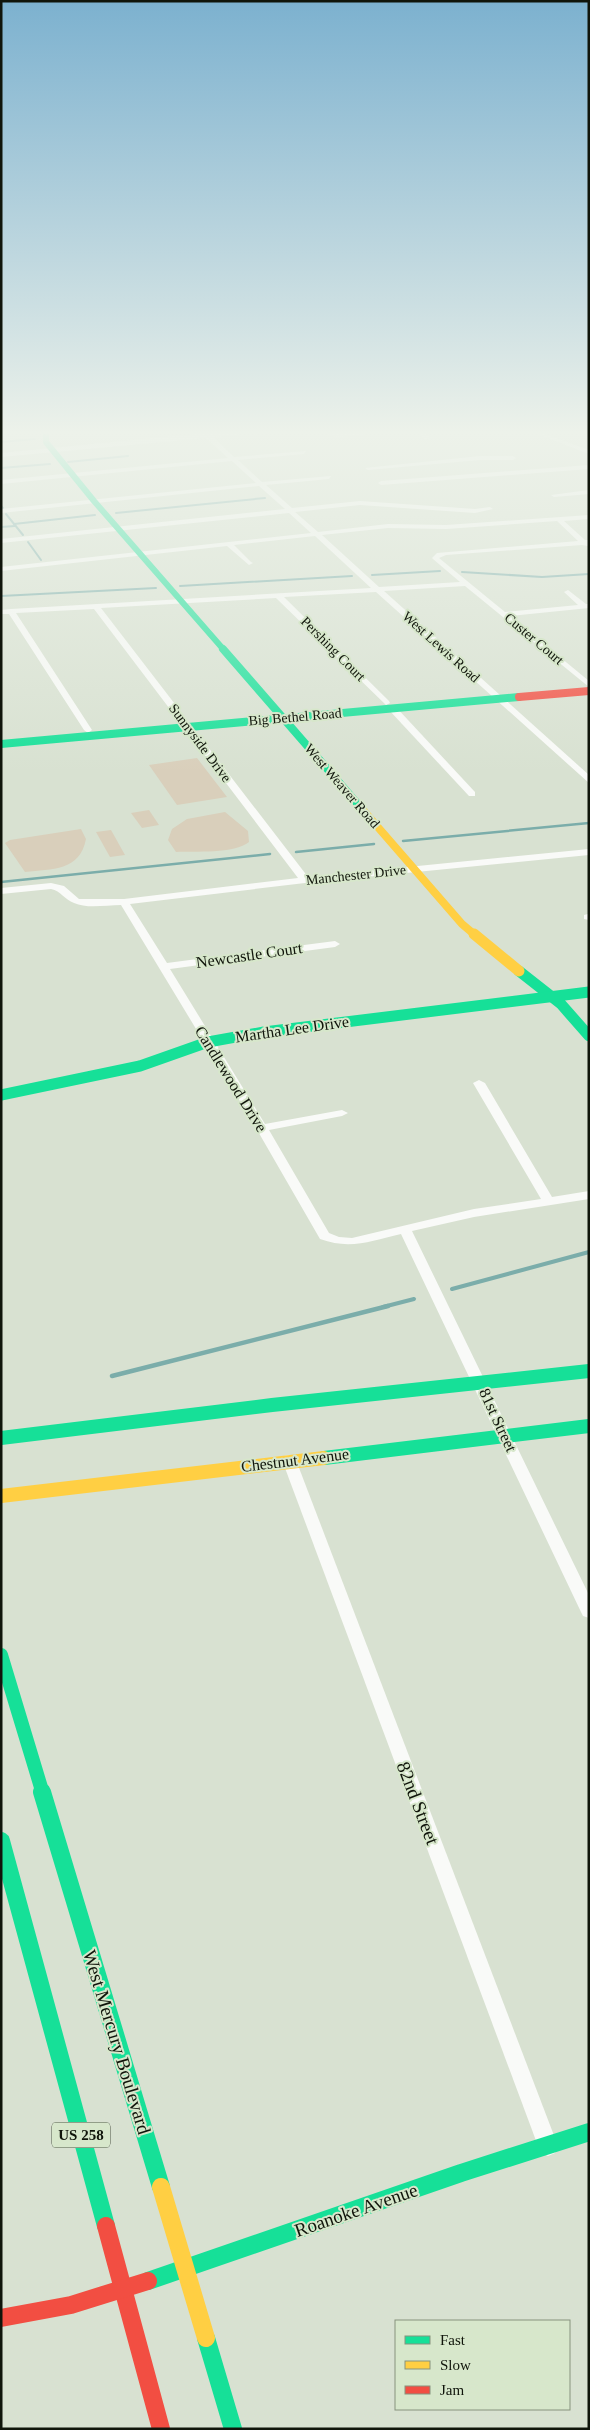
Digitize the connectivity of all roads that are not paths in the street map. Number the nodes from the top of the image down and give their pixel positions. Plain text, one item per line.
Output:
1 (134, 546) edge
2 (205, 546) edge
3 (232, 546) edge
4 (330, 546) edge
5 (525, 546) edge
6 (503, 548) junction
7 (140, 553) junction
8 (512, 558) dead end
9 (249, 563) dead end
10 (1, 569) edge
11 (466, 584) junction
12 (377, 590) junction
13 (568, 592) dead end
14 (279, 596) junction
15 (180, 601) junction
16 (96, 606) junction
17 (586, 606) edge
18 (11, 611) junction
19 (1, 612) edge
20 (504, 614) junction
21 (589, 685) edge
22 (589, 690) edge
23 (497, 696) junction
24 (389, 706) junction
25 (281, 716) junction
26 (186, 724) junction
27 (88, 730) junction
28 (1, 738) edge
29 (1, 744) edge
30 (589, 780) edge
31 (472, 794) dead end
32 (589, 852) edge
33 (414, 869) junction
34 (305, 880) junction
35 (1, 891) edge
36 (124, 902) junction
37 (335, 944) dead end
38 (162, 967) junction
39 (589, 992) edge
40 (553, 996) junction
41 (586, 1033) edge
42 (208, 1042) junction
43 (479, 1083) dead end
44 (1, 1095) edge
45 (342, 1113) dead end
46 (262, 1128) junction
47 (589, 1195) edge
48 (549, 1202) junction
49 (405, 1229) junction
50 (589, 1371) edge
51 (480, 1382) junction
52 (589, 1426) edge
53 (506, 1437) junction
54 (1, 1438) edge
55 (288, 1460) junction
56 (1, 1496) edge
57 (589, 1612) edge
58 (1, 1655) edge
59 (1, 1841) edge
60 (589, 2132) edge
61 (548, 2146) junction
62 (185, 2270) junction
63 (123, 2289) junction
64 (1, 2318) edge
65 (161, 2429) edge
66 (233, 2429) edge

1 - 7 main road, West Weaver Road
2 - 7 street
3 - 9 street
4 - 12 street, West Lewis Road
5 - 6 street
6 - 8 street
6 - 11 street, Custer Court
7 - 10 street
7 - 15 main road, West Weaver Road
11 - 12 street
11 - 20 street, Custer Court
12 - 14 street
12 - 23 street, West Lewis Road
13 - 17 street
14 - 15 street
14 - 24 street, Pershing Court
15 - 16 street
15 - 25 main road, West Weaver Road
16 - 18 street
16 - 26 street, Sunnyside Drive
17 - 20 street
18 - 19 street
18 - 27 street
20 - 21 street, Custer Court
21 - 23 main road, Big Bethel Road
22 - 23 main road, Big Bethel Road
23 - 24 main road, Big Bethel Road
23 - 30 street, West Lewis Road
24 - 25 main road, Big Bethel Road
24 - 31 street, Pershing Court
25 - 26 main road, Big Bethel Road
25 - 33 main road, West Weaver Road
26 - 27 main road, Big Bethel Road
26 - 29 main road, Big Bethel Road
26 - 34 street, Sunnyside Drive
27 - 28 main road, Big Bethel Road
32 - 33 street, Manchester Drive
33 - 34 street, Manchester Drive
33 - 40 main road, West Weaver Road
34 - 36 street, Manchester Drive
35 - 36 street
36 - 38 street, Candlewood Drive
37 - 38 street, Newcastle Court
38 - 42 street, Candlewood Drive
39 - 40 main road, Martha Lee Drive
40 - 41 main road, West Weaver Road
40 - 42 main road, Martha Lee Drive
42 - 44 main road, Martha Lee Drive
42 - 46 street, Candlewood Drive
43 - 48 street
45 - 46 street
46 - 49 street, Candlewood Drive
47 - 48 street, Candlewood Drive
48 - 49 street, Candlewood Drive
49 - 51 street, 81st Street
50 - 51 main road
51 - 53 street, 81st Street
51 - 54 main road
52 - 53 main road, Chestnut Avenue
53 - 55 main road, Chestnut Avenue
53 - 57 street, 81st Street
55 - 56 main road, Chestnut Avenue
55 - 61 street, 82nd Street
58 - 62 main road, West Mercury Boulevard
59 - 63 main road, US 258
60 - 61 main road, Roanoke Avenue
61 - 62 main road, Roanoke Avenue
62 - 63 main road, Roanoke Avenue
62 - 66 main road, West Mercury Boulevard
63 - 64 main road, Roanoke Avenue
63 - 65 main road, US 258

